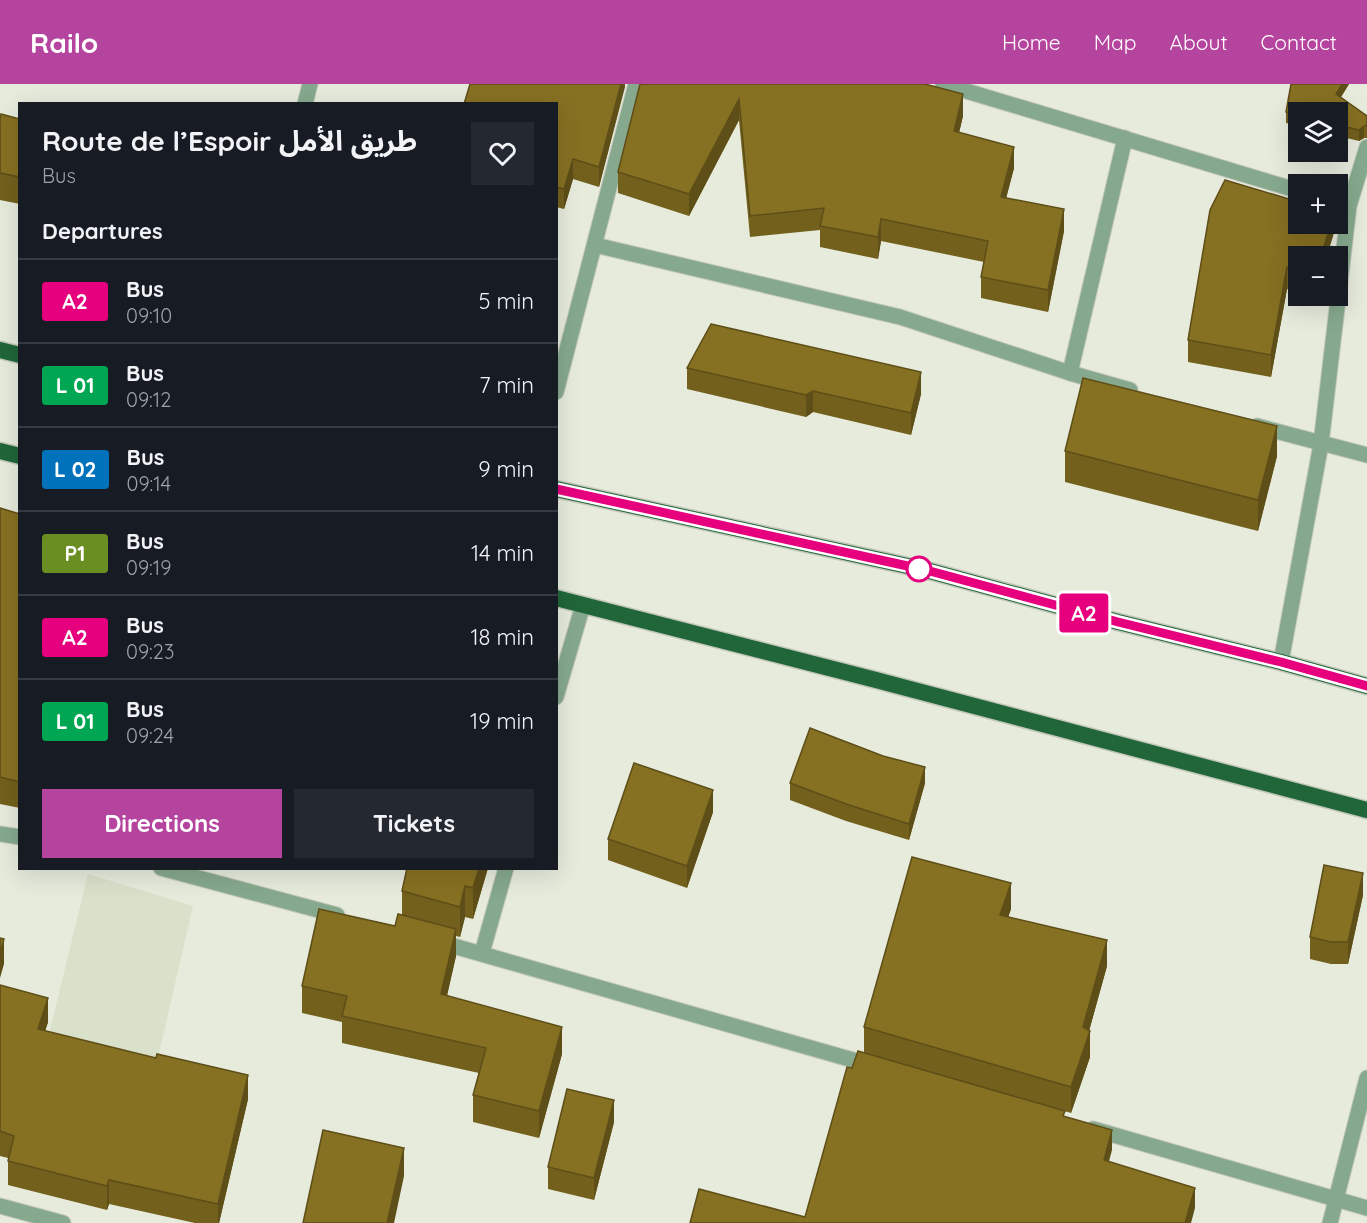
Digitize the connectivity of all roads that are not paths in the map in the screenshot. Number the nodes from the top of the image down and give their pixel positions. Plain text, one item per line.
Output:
1 (636, 84) edge
2 (943, 84) edge
3 (305, 85) edge
4 (305, 102) edge
5 (1125, 138) junction
6 (1367, 147) edge
7 (1288, 188) edge
8 (1348, 194) edge
9 (1341, 234) edge
10 (595, 245) junction
11 (0, 350) edge
12 (18, 354) edge
13 (1070, 373) junction
14 (558, 385) edge
15 (1150, 396) edge
16 (1241, 422) edge
17 (1320, 444) junction
18 (0, 451) edge
19 (1367, 455) edge
20 (18, 456) edge
21 (558, 489) edge
22 (558, 599) edge
23 (583, 605) junction
24 (1281, 662) junction
25 (1367, 686) edge
26 (558, 690) edge
27 (1367, 810) edge
28 (0, 834) edge
29 (18, 837) edge
30 (168, 870) edge
31 (505, 870) edge
32 (356, 920) edge
33 (424, 938) edge
34 (482, 953) junction
35 (892, 1071) edge
36 (1367, 1078) edge
37 (1074, 1124) edge
38 (1336, 1199) junction
39 (0, 1206) edge
40 (1367, 1208) edge
41 (63, 1223) edge
42 (1330, 1223) edge

1 - 10 street
2 - 5 street
3 - 4 street
5 - 7 street
5 - 13 street
6 - 8 street
9 - 17 street
10 - 13 street
10 - 14 street
11 - 12 highway
13 - 15 street
16 - 17 street
17 - 19 street
17 - 24 street
18 - 20 highway
21 - 24 highway
22 - 23 highway
23 - 26 street
23 - 27 highway
24 - 25 highway
28 - 29 street
30 - 32 street
31 - 34 street
33 - 34 street
34 - 35 street
36 - 38 street
37 - 38 street
38 - 40 street
38 - 42 street
39 - 41 street

